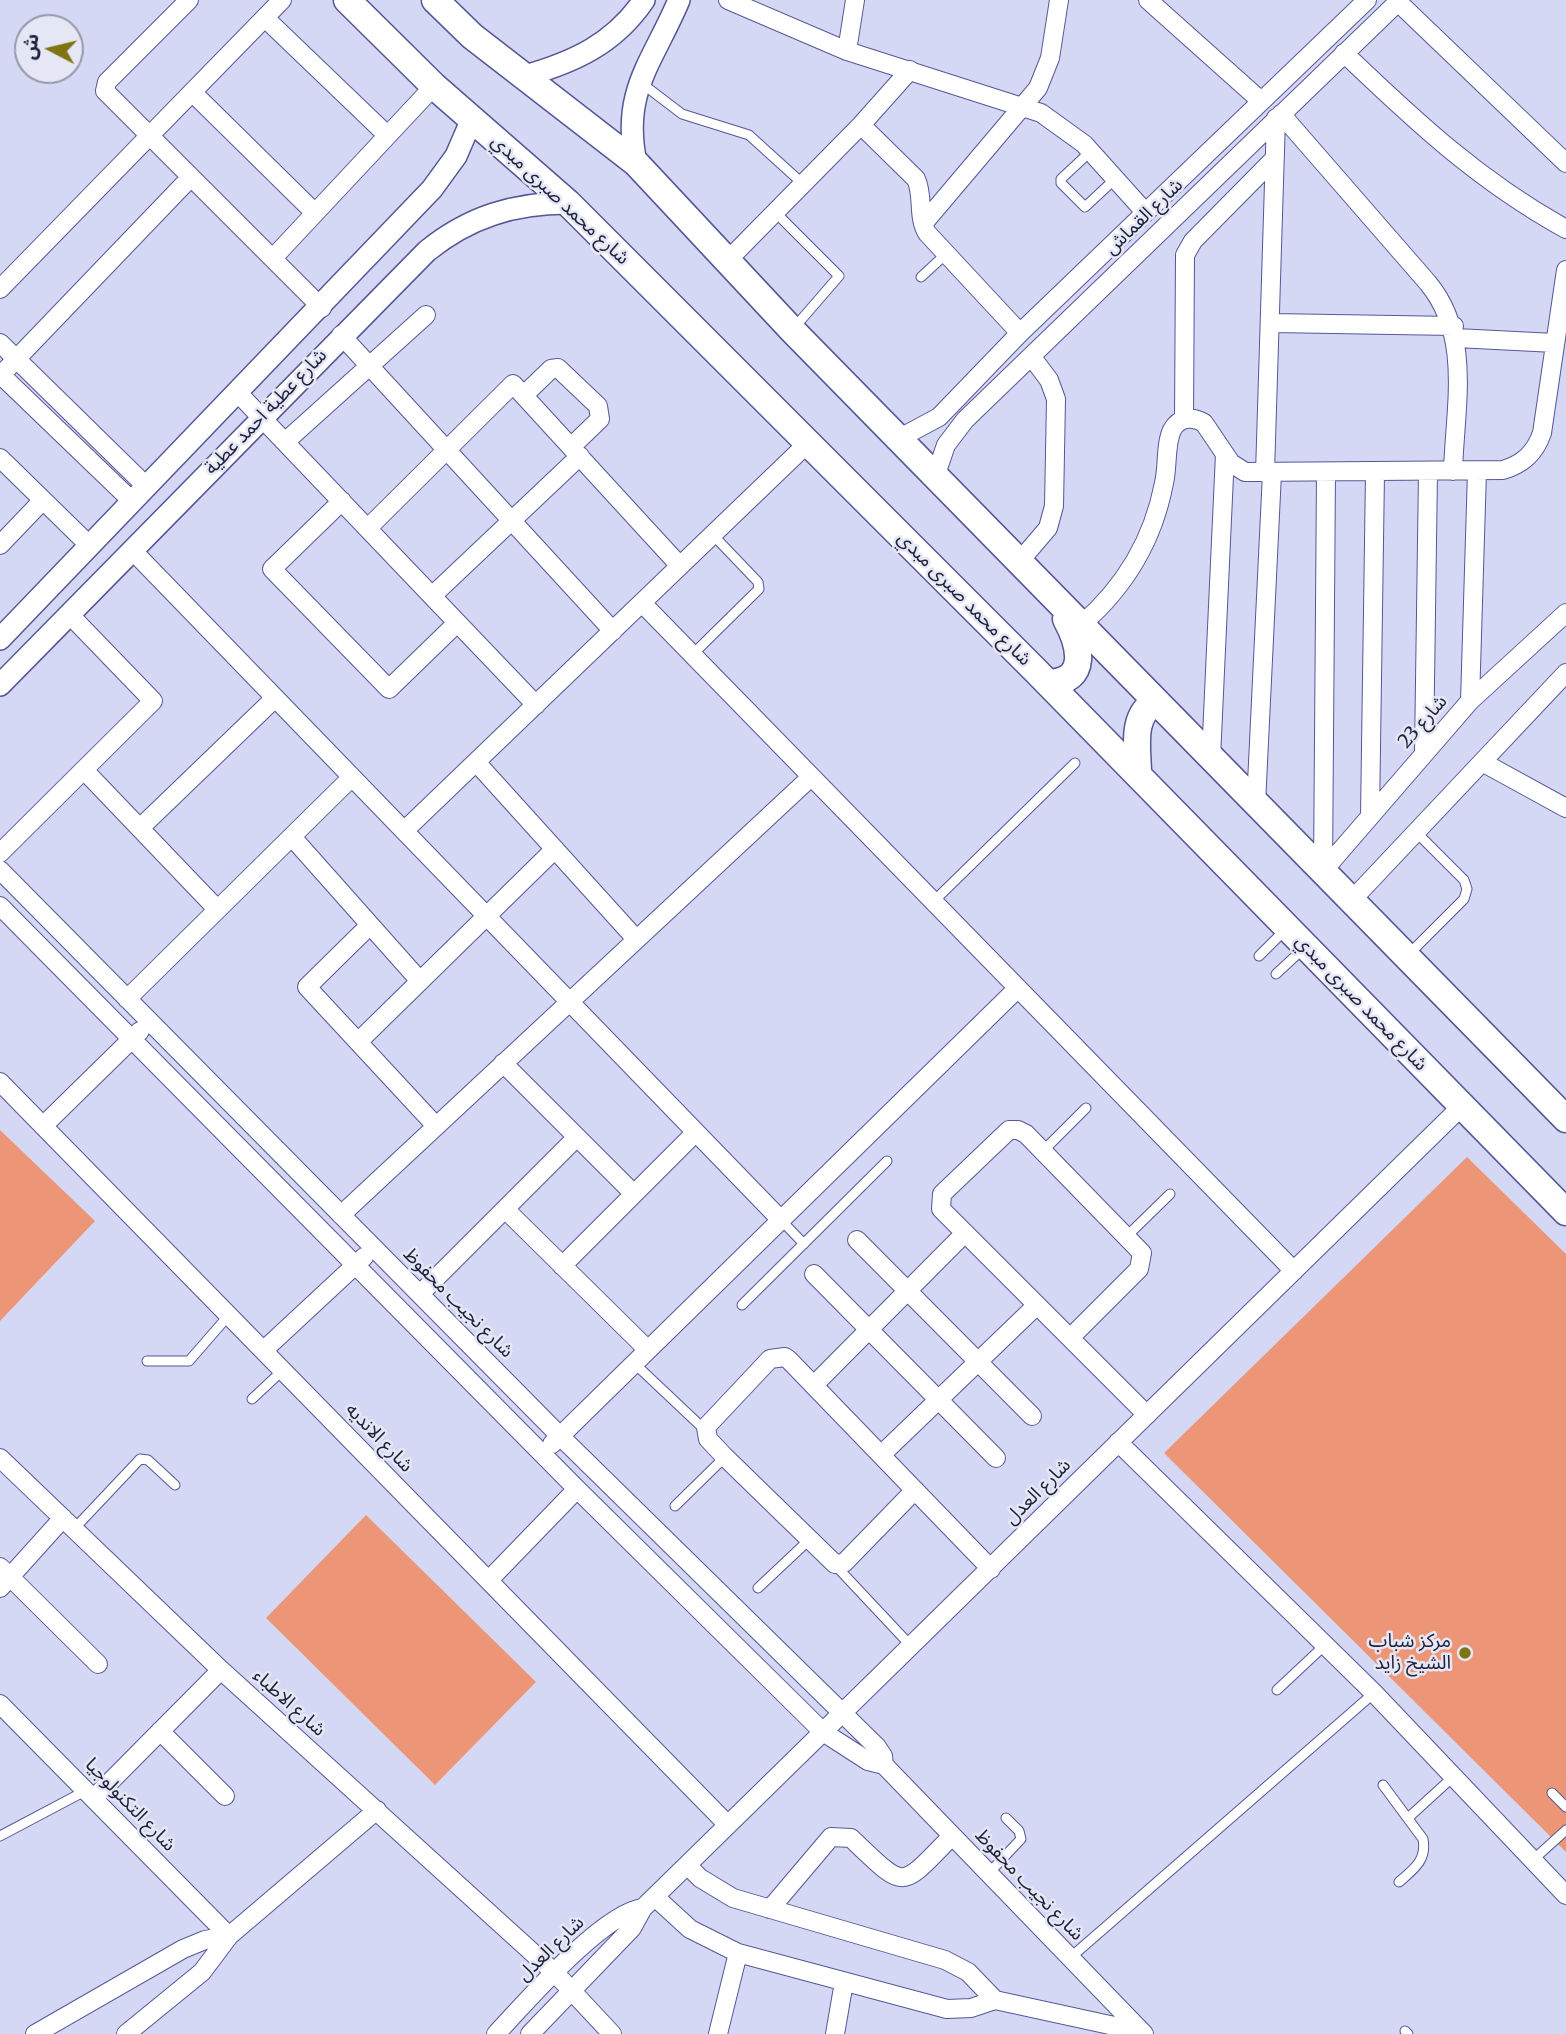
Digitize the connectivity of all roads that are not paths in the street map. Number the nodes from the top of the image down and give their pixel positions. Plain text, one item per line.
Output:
1 (188, 0) edge
2 (282, 0) edge
3 (347, 0) edge
4 (435, 0) edge
5 (644, 0) edge
6 (680, 0) edge
7 (728, 0) edge
8 (855, 0) edge
9 (1059, 0) edge
10 (1148, 0) edge
11 (1369, 0) edge
12 (1399, 1) edge
13 (1385, 15) junction
14 (265, 18) junction
15 (847, 51) junction
16 (1344, 53) junction
17 (910, 71) junction
18 (525, 76) junction
19 (639, 81) junction
20 (434, 86) junction
21 (192, 92) junction
22 (1261, 101) junction
23 (1025, 106) junction
24 (1278, 116) junction
25 (472, 119) junction
26 (862, 125) junction
27 (387, 135) junction
28 (149, 136) junction
29 (1091, 151) junction
30 (1275, 158) junction
31 (636, 163) junction
32 (1566, 163) edge
33 (191, 177) junction
34 (1115, 179) junction
35 (803, 184) junction
36 (568, 203) junction
37 (775, 212) junction
38 (1145, 212) junction
39 (315, 213) junction
40 (923, 225) junction
41 (1566, 229) edge
42 (947, 253) junction
43 (273, 258) junction
44 (726, 262) junction
45 (1566, 276) edge
46 (921, 277) dead end
47 (0, 289) edge
48 (322, 308) junction
49 (426, 315) dead end
50 (1272, 323) junction
51 (792, 330) junction
52 (1455, 332) junction
53 (1020, 333) junction
54 (341, 335) junction
55 (0, 343) edge
56 (1555, 344) junction
57 (1031, 356) junction
58 (17, 359) junction
59 (369, 366) junction
60 (1559, 371) edge
61 (0, 375) edge
62 (238, 393) junction
63 (524, 395) junction
64 (261, 417) junction
65 (1184, 419) junction
66 (898, 439) junction
67 (285, 442) junction
68 (808, 443) junction
69 (447, 450) junction
70 (575, 452) junction
71 (1225, 454) junction
72 (0, 457) edge
73 (1453, 471) junction
74 (1477, 471) junction
75 (1428, 472) junction
76 (1268, 473) junction
77 (1326, 473) junction
78 (1375, 473) junction
79 (935, 477) junction
80 (140, 494) junction
81 (43, 500) junction
82 (342, 501) junction
83 (512, 521) junction
84 (368, 528) junction
85 (713, 535) junction
86 (0, 545) edge
87 (90, 546) junction
88 (132, 550) junction
89 (1019, 562) junction
90 (680, 566) junction
91 (432, 596) junction
92 (1056, 599) junction
93 (642, 603) junction
94 (1566, 613) edge
95 (69, 614) junction
96 (457, 623) junction
97 (1082, 625) junction
98 (613, 631) junction
99 (0, 639) edge
100 (692, 655) junction
101 (1566, 673) edge
102 (1048, 683) junction
103 (0, 685) edge
104 (275, 698) junction
105 (1470, 701) junction
106 (1156, 702) junction
107 (536, 705) junction
108 (1424, 752) junction
109 (1210, 758) junction
110 (477, 762) junction
111 (1482, 762) junction
112 (1075, 763) dead end
113 (84, 770) junction
114 (1138, 774) junction
115 (352, 777) junction
116 (811, 777) junction
117 (1256, 804) junction
118 (1566, 808) edge
119 (1370, 816) junction
120 (140, 828) junction
121 (404, 831) junction
122 (1416, 832) junction
123 (292, 837) junction
124 (555, 849) junction
125 (0, 853) edge
126 (0, 870) edge
127 (1323, 871) junction
128 (1352, 901) junction
129 (933, 902) junction
130 (0, 906) edge
131 (217, 909) junction
132 (486, 916) junction
133 (370, 925) junction
134 (1296, 937) junction
135 (636, 939) junction
136 (1259, 956) dead end
137 (1406, 957) junction
138 (1276, 974) dead end
139 (420, 981) junction
140 (1018, 988) junction
141 (127, 999) junction
142 (570, 1001) junction
143 (150, 1022) junction
144 (132, 1040) junction
145 (358, 1042) junction
146 (503, 1063) junction
147 (0, 1082) edge
148 (1462, 1106) junction
149 (1086, 1108) dead end
150 (1566, 1119) edge
151 (43, 1126) junction
152 (436, 1126) junction
153 (696, 1132) junction
154 (577, 1137) junction
155 (1043, 1151) junction
156 (887, 1161) dead end
157 (634, 1194) junction
158 (1170, 1194) dead end
159 (505, 1209) junction
160 (1566, 1212) edge
161 (341, 1214) junction
162 (781, 1220) junction
163 (965, 1233) junction
164 (1127, 1236) junction
165 (857, 1240) dead end
166 (804, 1244) junction
167 (374, 1248) junction
168 (355, 1265) junction
169 (562, 1266) junction
170 (1294, 1271) junction
171 (814, 1274) dead end
172 (908, 1291) junction
173 (420, 1294) junction
174 (742, 1305) dead end
175 (1037, 1305) junction
176 (229, 1315) junction
177 (869, 1330) junction
178 (1070, 1338) junction
179 (264, 1350) junction
180 (648, 1350) junction
181 (147, 1361) dead end
182 (978, 1362) junction
183 (634, 1363) junction
184 (283, 1370) junction
185 (814, 1385) junction
186 (252, 1399) dead end
187 (938, 1400) junction
188 (1147, 1415) junction
189 (1032, 1416) dead end
190 (706, 1431) junction
191 (560, 1436) junction
192 (1118, 1443) junction
193 (542, 1454) junction
194 (881, 1455) junction
195 (725, 1457) junction
196 (0, 1458) edge
197 (996, 1458) dead end
198 (175, 1485) dead end
199 (577, 1489) junction
200 (915, 1490) junction
201 (675, 1506) dead end
202 (68, 1523) junction
203 (809, 1540) junction
204 (835, 1564) junction
205 (990, 1569) junction
206 (3, 1577) edge
207 (489, 1580) junction
208 (758, 1588) dead end
209 (1325, 1645) junction
210 (911, 1646) junction
211 (97, 1664) dead end
212 (220, 1670) junction
213 (1277, 1690) dead end
214 (1374, 1693) junction
215 (0, 1704) edge
216 (843, 1713) junction
217 (160, 1731) junction
218 (823, 1732) junction
219 (884, 1765) junction
220 (1454, 1776) junction
221 (1383, 1785) dead end
222 (1552, 1793) dead end
223 (90, 1794) junction
224 (225, 1796) dead end
225 (1566, 1807) edge
226 (377, 1810) junction
227 (1006, 1818) dead end
228 (1408, 1818) junction
229 (728, 1825) junction
230 (1566, 1830) edge
231 (0, 1836) edge
232 (952, 1836) junction
233 (1534, 1859) junction
234 (687, 1865) junction
235 (989, 1873) junction
236 (1399, 1882) dead end
237 (1566, 1895) edge
238 (649, 1902) junction
239 (770, 1909) junction
240 (229, 1936) junction
241 (738, 1953) junction
242 (1070, 1958) junction
243 (555, 1973) junction
244 (844, 1982) junction
245 (571, 1992) junction
246 (995, 2000) junction
247 (1143, 2033) edge
248 (35, 2034) edge
249 (126, 2034) edge
250 (496, 2034) edge
251 (530, 2034) edge
252 (612, 2034) edge
253 (718, 2034) edge
254 (835, 2034) edge

1 - 28 street
2 - 14 street
3 - 20 main road, شارع محمد صبرى مبدي
4 - 18 main road
5 - 18 street
6 - 19 street
7 - 15 street
8 - 15 street
9 - 23 street
10 - 22 street
11 - 13 street
11 - 22 street, شارع القماش
12 - 13 street, شارع القماش
12 - 32 street
13 - 16 street, شارع القماش
14 - 21 street
14 - 27 street
15 - 17 street
16 - 24 street, شارع القماش
16 - 41 street
17 - 23 street
17 - 26 street
18 - 31 main road
19 - 31 street
19 - 35 lane
20 - 25 main road, شارع محمد صبرى مبدي
20 - 27 street
21 - 28 street
21 - 39 street
22 - 38 street, شارع القماش
23 - 29 street
23 - 40 street
24 - 30 street
24 - 52 street
24 - 57 street, شارع القماش
25 - 36 main road, شارع محمد صبرى مبدي
25 - 48 street, شارع عطية احمد عطية
26 - 35 street
26 - 40 street
27 - 39 street
28 - 33 street
28 - 47 street
29 - 34 street
29 - 34 lane
30 - 50 street
30 - 65 street
31 - 44 main road
33 - 43 street
33 - 58 street
34 - 38 street
35 - 37 street
36 - 54 street, شارع عطية احمد عطية
36 - 68 main road, شارع محمد صبرى مبدي
37 - 44 street
37 - 51 lane
38 - 53 street, شارع القماش
39 - 43 street
40 - 42 street
42 - 46 lane
42 - 53 street
43 - 48 street
44 - 51 main road
45 - 56 street
48 - 62 street, شارع عطية احمد عطية
49 - 59 street
50 - 52 street
50 - 76 street
51 - 66 main road
52 - 56 street
52 - 73 street
53 - 66 street, شارع القماش
54 - 59 street
54 - 64 street, شارع عطية احمد عطية
55 - 58 street
56 - 60 street
57 - 79 street, شارع القماش
57 - 89 street
58 - 61 street
58 - 80 street
59 - 67 street
59 - 69 street
60 - 74 street
61 - 80 street
62 - 64 street
62 - 80 street, شارع عطية احمد عطية
63 - 69 street
63 - 70 street
63 - 70 street
64 - 67 street
64 - 88 street, شارع عطية احمد عطية
65 - 71 street
65 - 97 street
66 - 79 main road
67 - 82 street
68 - 85 street
68 - 102 main road, شارع محمد صبرى مبدي
69 - 83 street
69 - 84 street
70 - 83 street
70 - 90 street
71 - 76 street
71 - 109 street
72 - 81 street
73 - 74 street
73 - 75 street
74 - 105 street
75 - 78 street
75 - 108 street
76 - 77 street
76 - 117 street
77 - 78 street
77 - 127 street
78 - 119 street
79 - 89 main road
80 - 87 street, شارع عطية احمد عطية
81 - 86 street
81 - 87 street
82 - 84 street
82 - 96 street
83 - 91 street
83 - 98 street
84 - 91 street
85 - 90 street
85 - 100 lane
87 - 99 street, شارع عطية احمد عطية
88 - 95 street, شارع عطية احمد عطية
88 - 104 street
89 - 92 main road
90 - 93 street
91 - 96 street
92 - 97 main road
92 - 102 main road
93 - 98 street
93 - 100 street
94 - 105 street, شارع 23
95 - 103 street, شارع عطية احمد عطية
95 - 113 street
96 - 107 street
97 - 106 main road
98 - 107 street
100 - 116 street
101 - 111 street
102 - 114 main road, شارع محمد صبرى مبدي
104 - 115 street
104 - 120 street
105 - 108 street, شارع 23
106 - 109 main road
106 - 114 main road
107 - 110 street
108 - 119 street, شارع 23
109 - 117 main road
110 - 121 street
110 - 124 street
111 - 118 street
111 - 122 street
112 - 129 lane
113 - 120 street
113 - 125 street
114 - 134 main road, شارع محمد صبرى مبدي
115 - 121 street
115 - 123 street
116 - 129 street
116 - 135 street
117 - 127 main road
119 - 127 street, شارع 23
120 - 131 street
121 - 132 street
122 - 128 street
122 - 137 lane
123 - 131 street
123 - 133 street
124 - 132 street
124 - 135 street
126 - 141 street, شارع نجيب محفوظ
127 - 128 main road
128 - 137 main road
129 - 140 street
130 - 144 street, شارع نجيب محفوظ
131 - 141 street
132 - 139 street
132 - 142 street
133 - 139 street
133 - 145 street
134 - 136 lane
134 - 138 lane
134 - 148 main road, شارع محمد صبرى مبدي
135 - 142 street
137 - 150 main road
139 - 145 street
140 - 162 street
140 - 170 street
141 - 143 street, شارع نجيب محفوظ
142 - 146 street
142 - 153 street
143 - 144 street
143 - 161 street, شارع نجيب محفوظ
144 - 151 street
144 - 168 street, شارع نجيب محفوظ
145 - 152 street
146 - 152 street
146 - 154 street
147 - 151 street, شارع الانديه
148 - 160 main road, شارع محمد صبرى مبدي
148 - 170 street, شارع العدل
149 - 155 lane
151 - 176 street, شارع الانديه
152 - 161 street
153 - 157 street
153 - 162 street
154 - 157 street
154 - 159 street
155 - 163 street
155 - 164 street
156 - 166 lane
157 - 169 street
158 - 164 lane
159 - 169 street
159 - 173 street
161 - 167 street, شارع نجيب محفوظ
162 - 166 lane
162 - 180 street
163 - 172 street
163 - 175 street
164 - 178 street
165 - 172 street
166 - 174 lane
167 - 168 street
167 - 173 street, شارع نجيب محفوظ
168 - 179 street
168 - 193 street, شارع نجيب محفوظ
169 - 180 street
170 - 188 street, شارع العدل
171 - 177 street
172 - 177 street
172 - 182 street
173 - 191 street, شارع نجيب محفوظ
175 - 178 street
175 - 182 street
176 - 179 street, شارع الانديه
176 - 181 lane
177 - 185 street
177 - 187 street
178 - 188 street
179 - 184 street, شارع الانديه
180 - 183 street
182 - 187 street
182 - 189 street
183 - 190 lane
183 - 191 street
184 - 186 lane
184 - 207 street, شارع الانديه
185 - 190 street
185 - 194 street
187 - 194 street
187 - 197 street
188 - 192 street, شارع العدل
190 - 195 street
191 - 193 street
191 - 216 street, شارع نجيب محفوظ
192 - 205 street, شارع العدل
192 - 209 street
193 - 199 street, شارع نجيب محفوظ
194 - 200 street
195 - 201 lane
195 - 203 street
196 - 202 street, شارع الاطباء
198 - 202 lane
199 - 207 street
199 - 218 street, شارع نجيب محفوظ
200 - 204 street
200 - 205 street
202 - 206 street
202 - 212 street, شارع الاطباء
203 - 204 street
203 - 208 lane
204 - 210 lane
205 - 210 street, شارع العدل
206 - 211 street
207 - 229 street, شارع الانديه
209 - 213 lane
209 - 214 street
210 - 216 street, شارع العدل
212 - 217 street
212 - 226 street, شارع الاطباء
214 - 220 street
214 - 242 lane
215 - 223 street, شارع التكنولوجيا
216 - 218 street, شارع العدل
216 - 219 street, شارع نجيب محفوظ
217 - 223 street
217 - 224 street
218 - 219 street, شارع نجيب محفوظ
218 - 229 street, شارع العدل
219 - 232 street, شارع نجيب محفوظ
220 - 228 lane
220 - 233 street
221 - 228 lane
222 - 225 lane
223 - 231 lane
223 - 240 street, شارع التكنولوجيا
226 - 240 street
226 - 243 street, شارع الاطباء
227 - 235 lane
228 - 236 lane
229 - 234 street, شارع العدل
230 - 233 lane
232 - 235 street, شارع نجيب محفوظ
232 - 239 street
233 - 237 street
234 - 238 street, شارع العدل
234 - 239 street
235 - 242 street, شارع نجيب محفوظ
238 - 241 street
238 - 243 street, شارع العدل
238 - 245 street, شارع العدل
239 - 246 street
240 - 248 street
240 - 249 street
241 - 244 street
241 - 253 street
242 - 247 street, شارع نجيب محفوظ
243 - 245 street, شارع الاطباء
243 - 250 street, شارع العدل
244 - 246 street
244 - 254 street
245 - 251 street, شارع العدل
245 - 252 street, شارع الاطباء
246 - 247 street

